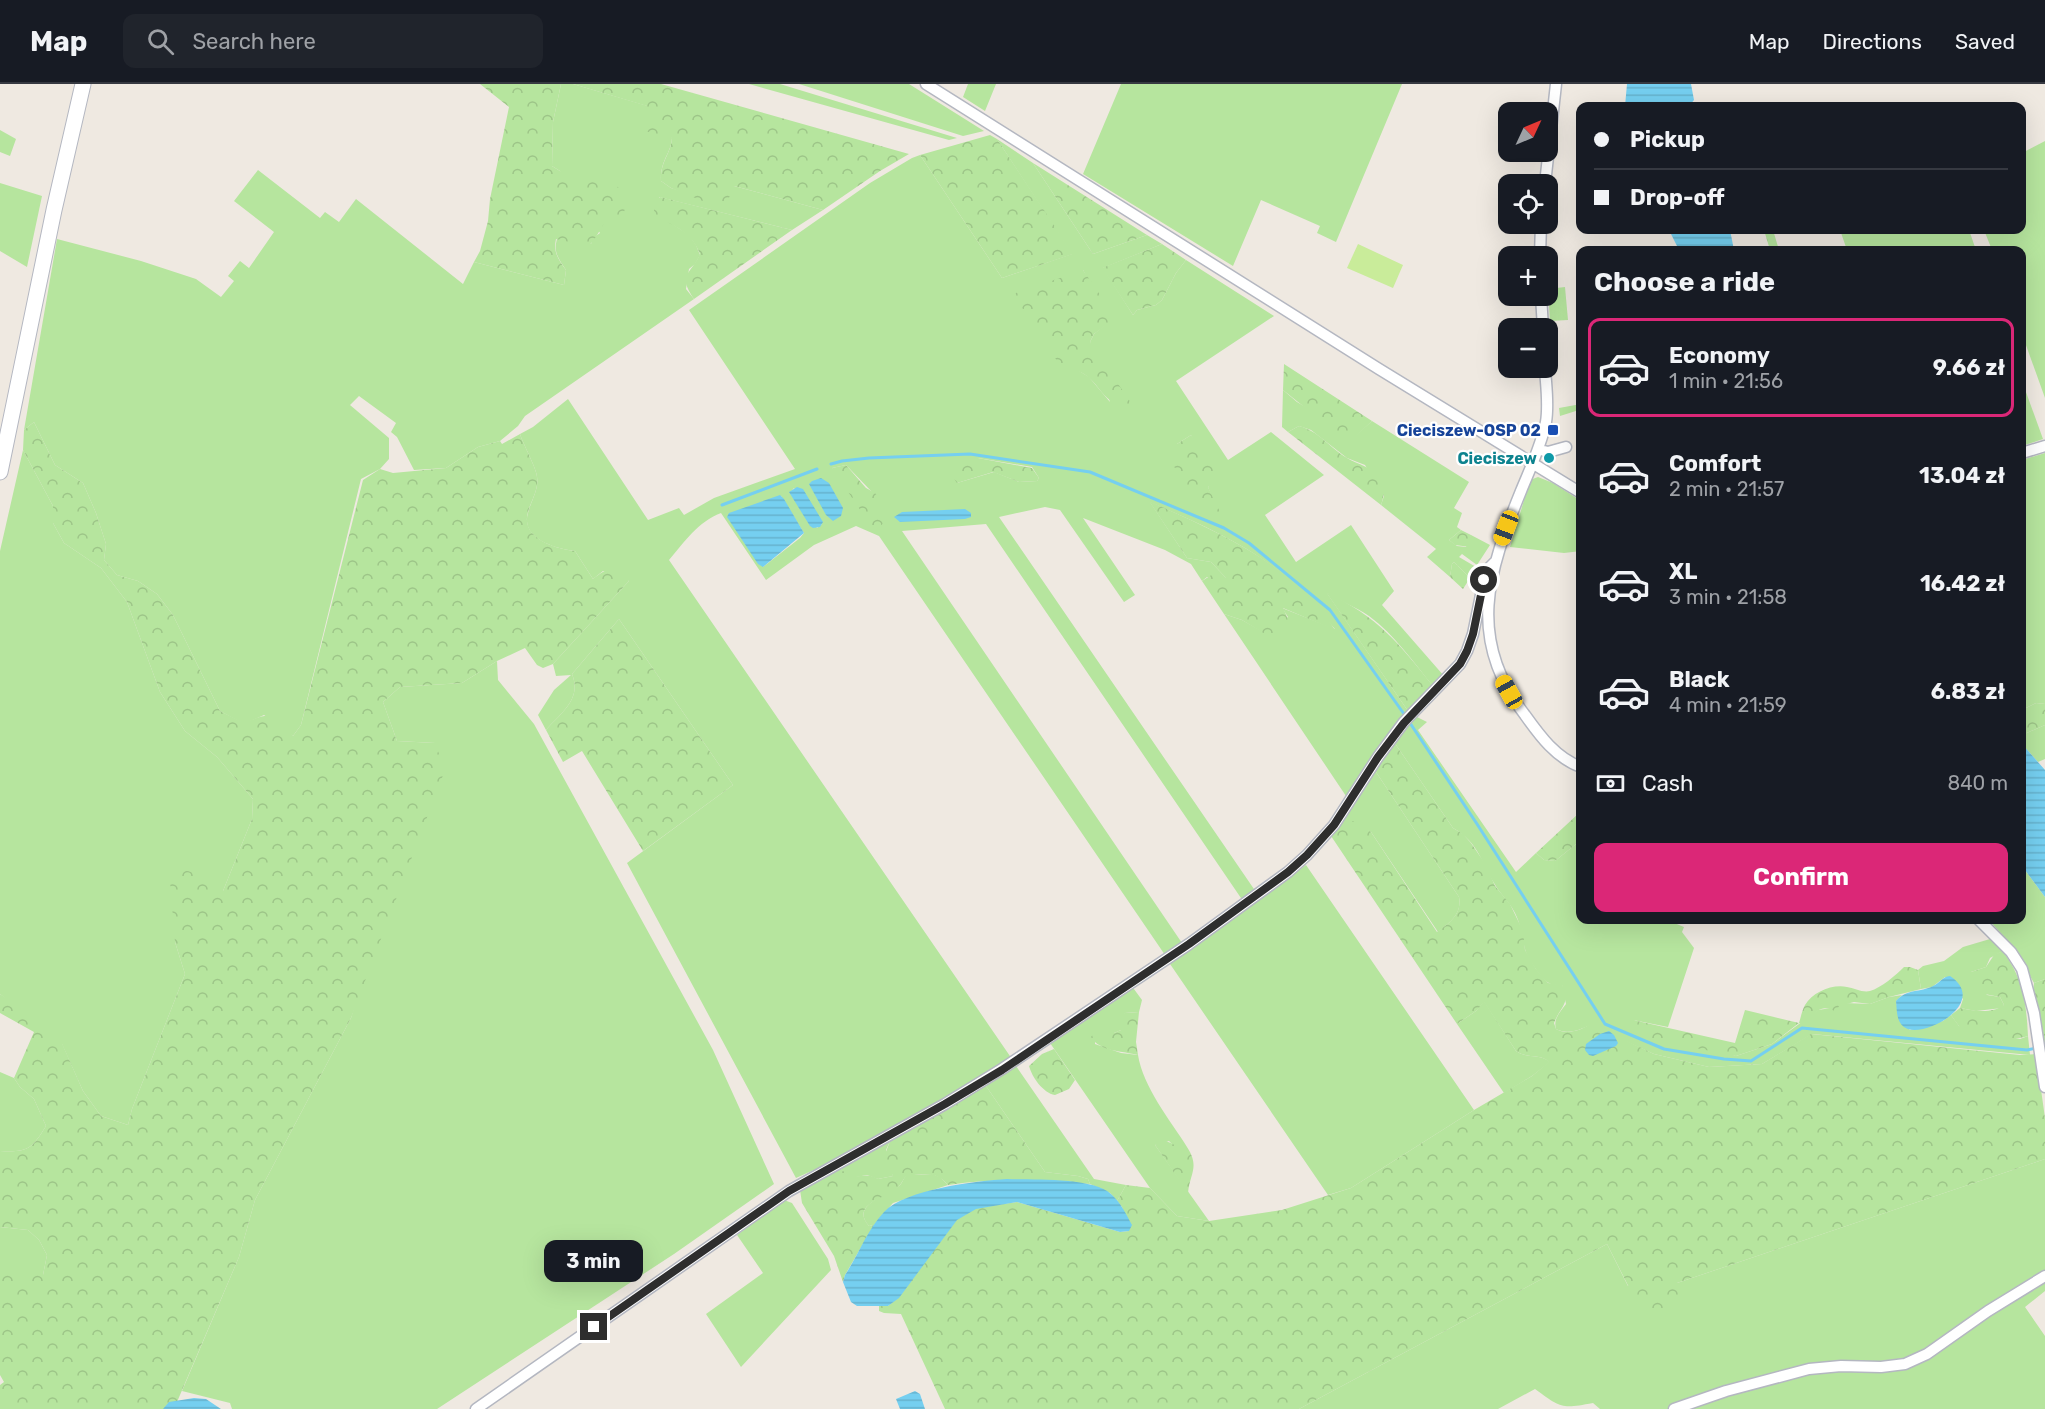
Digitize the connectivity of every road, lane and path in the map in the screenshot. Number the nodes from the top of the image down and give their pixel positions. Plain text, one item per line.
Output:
1 (83, 84) edge
2 (926, 84) edge
3 (1556, 84) edge
4 (1546, 174) edge
5 (1545, 378) edge
6 (2045, 446) edge
7 (1566, 447) dead end
8 (1544, 451) dead end
9 (2026, 452) edge
10 (1532, 464) junction
11 (0, 472) edge
12 (1576, 490) edge
13 (1495, 562) junction
14 (1576, 765) edge
15 (1983, 924) edge
16 (2045, 1087) edge
17 (2045, 1276) edge
18 (476, 1409) edge
19 (1674, 1409) edge

1 - 11 main road
2 - 10 street
3 - 4 street
5 - 10 street
6 - 9 street
7 - 8 street
10 - 12 street
10 - 13 street
13 - 14 street
13 - 18 street
15 - 16 street
17 - 19 street

